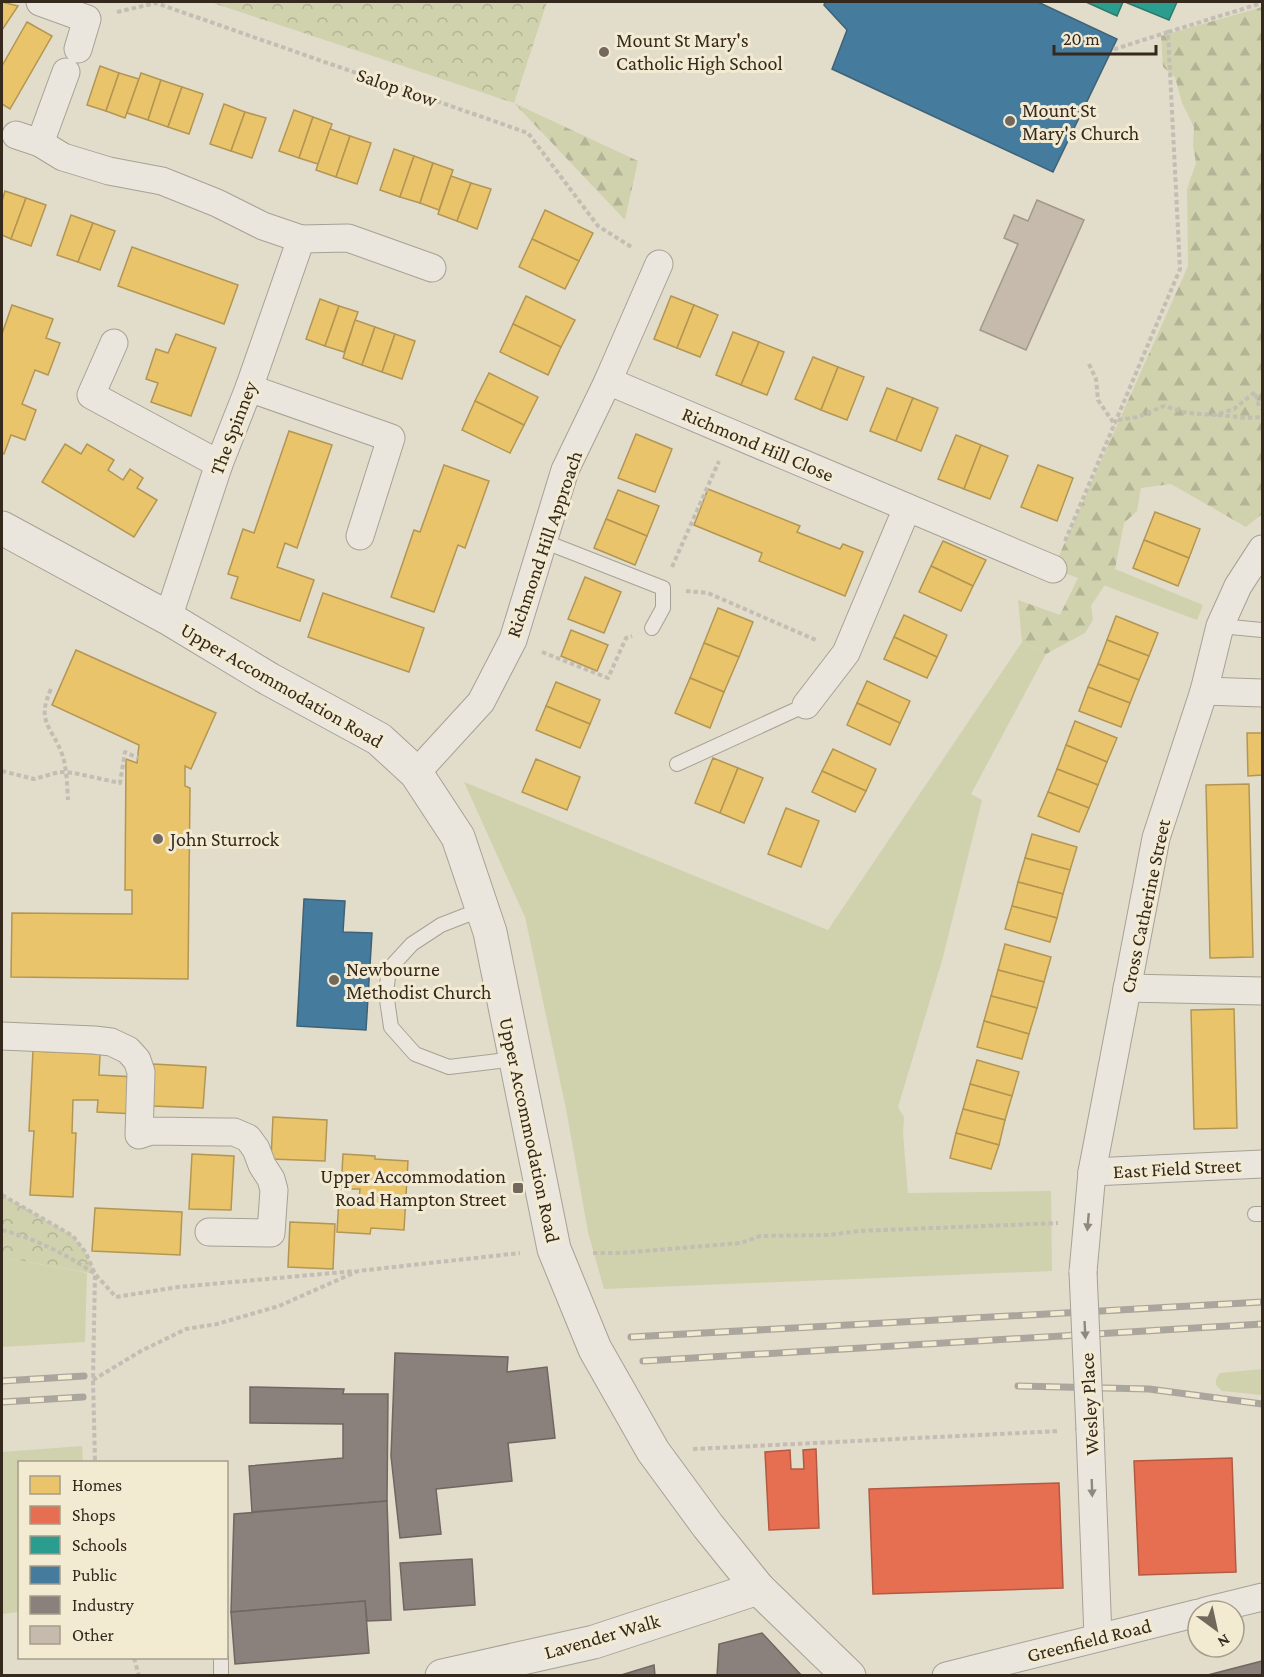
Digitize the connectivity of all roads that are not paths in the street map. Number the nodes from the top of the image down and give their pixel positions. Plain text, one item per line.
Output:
1 (40, 2) edge
2 (302, 239) junction
3 (659, 264) road end
4 (432, 268) dead end
5 (114, 343) dead end
6 (608, 381) junction
7 (249, 388) junction
8 (219, 464) junction
9 (907, 508) junction
10 (2, 528) edge
11 (360, 536) dead end
12 (543, 541) junction
13 (1263, 549) edge
14 (1053, 569) road end
15 (168, 618) junction
16 (1220, 626) junction
17 (652, 628) road end
18 (1263, 630) edge
19 (1203, 691) junction
20 (1263, 693) edge
21 (806, 705) joint
22 (677, 764) dead end
23 (416, 772) junction
24 (482, 909) junction
25 (1127, 988) junction
26 (1263, 991) edge
27 (2, 1036) edge
28 (515, 1059) junction
29 (1263, 1164) edge
30 (1092, 1172) junction
31 (209, 1232) dead end
32 (758, 1588) junction
33 (1263, 1597) edge
34 (1246, 1601) edge
35 (1186, 1616) edge
36 (1098, 1637) junction
37 (221, 1659) edge
38 (220, 1676) edge
39 (442, 1676) edge
40 (849, 1676) edge
41 (945, 1676) edge

1 - 2 street
2 - 4 street
2 - 7 street, The Spinney
3 - 6 street, Richmond Hill Approach
5 - 8 street
6 - 9 street, Richmond Hill Close
6 - 12 street, Richmond Hill Approach
7 - 8 street, The Spinney
7 - 11 street
8 - 15 street, The Spinney
9 - 14 street, Richmond Hill Close
9 - 21 street
10 - 15 street, Upper Accommodation Road
12 - 17 lane
12 - 23 street, Richmond Hill Approach
13 - 16 street, Cross Catherine Street
15 - 23 street, Upper Accommodation Road
16 - 18 lane
16 - 19 street, Cross Catherine Street
19 - 20 street
19 - 25 street, Cross Catherine Street
21 - 22 lane
23 - 24 street, Upper Accommodation Road
24 - 28 street, Upper Accommodation Road
24 - 28 lane
25 - 26 street
25 - 30 street, Cross Catherine Street
27 - 31 street
28 - 32 street, Upper Accommodation Road
29 - 30 street, East Field Street
30 -> 36 street, Wesley Place, bridge
32 - 39 street, Lavender Walk
32 - 40 street, Upper Accommodation Road
33 - 34 street
35 - 36 street, Greenfield Road
36 - 41 street, Greenfield Road
37 - 38 lane

